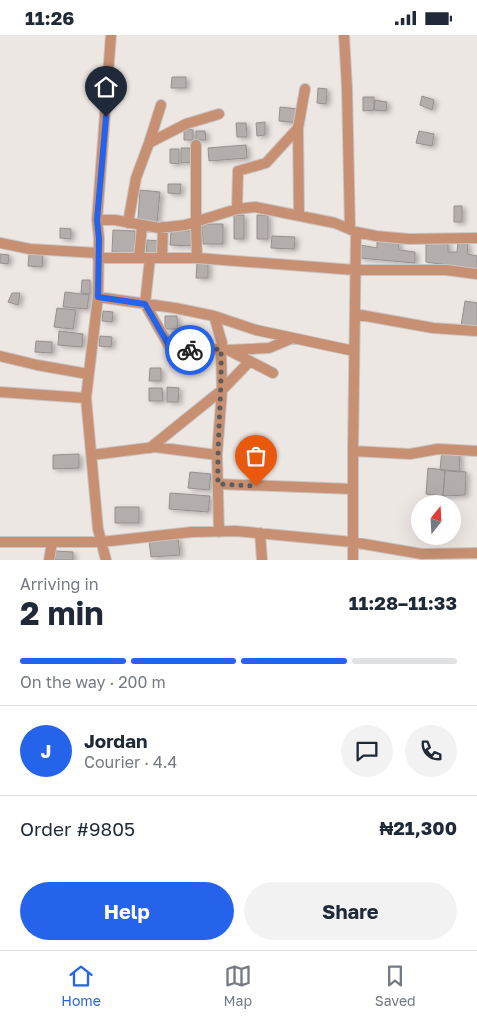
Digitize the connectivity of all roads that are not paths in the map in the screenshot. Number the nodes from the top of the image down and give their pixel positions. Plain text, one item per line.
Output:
1 (111, 35) edge
2 (344, 35) edge
3 (305, 89) dead end
4 (161, 105) dead end
5 (219, 114) dead end
6 (298, 127) junction
7 (149, 143) junction
8 (196, 145) dead end
9 (237, 209) junction
10 (298, 215) junction
11 (97, 220) junction
12 (196, 222) junction
13 (128, 223) junction
14 (142, 226) junction
15 (163, 227) junction
16 (353, 231) junction
17 (477, 238) edge
18 (0, 243) edge
19 (98, 256) junction
20 (144, 258) junction
21 (162, 258) junction
22 (198, 258) junction
23 (356, 270) junction
24 (477, 274) edge
25 (98, 297) junction
26 (145, 304) junction
27 (354, 314) junction
28 (214, 316) junction
29 (477, 331) edge
30 (294, 338) junction
31 (224, 347) junction
32 (354, 351) junction
33 (0, 356) edge
34 (250, 361) junction
35 (273, 373) dead end
36 (88, 374) junction
37 (222, 390) junction
38 (0, 392) edge
39 (86, 398) junction
40 (150, 448) junction
41 (353, 451) junction
42 (477, 451) edge
43 (92, 455) junction
44 (217, 455) junction
45 (218, 484) junction
46 (352, 489) junction
47 (218, 531) junction
48 (260, 533) junction
49 (0, 542) edge
50 (101, 542) junction
51 (352, 542) junction
52 (52, 543) junction
53 (477, 553) edge
54 (422, 557) edge
55 (49, 560) edge
56 (106, 560) edge
57 (262, 560) edge
58 (354, 560) edge

1 - 11 street
2 - 16 street
3 - 6 street
4 - 7 street
5 - 7 street
6 - 9 street
6 - 10 street
7 - 13 street
8 - 12 street
9 - 10 street
9 - 12 street
10 - 16 street
11 - 13 street
11 - 19 street
12 - 15 street
12 - 22 street
13 - 14 street
14 - 15 street
14 - 20 street
15 - 21 street
16 - 17 street
16 - 23 street
18 - 19 street
19 - 20 street
19 - 25 street
20 - 21 street
20 - 26 street
21 - 22 street
22 - 23 street
23 - 24 street
23 - 27 street
25 - 26 street
25 - 36 street
26 - 28 street
26 - 31 street
27 - 29 street
27 - 32 street
28 - 30 street
28 - 31 street
30 - 31 street
30 - 32 street
31 - 34 street
31 - 37 street
32 - 41 street
33 - 36 street
34 - 35 street
34 - 37 street
36 - 39 street
37 - 40 street
37 - 44 street
38 - 39 street
39 - 43 street
40 - 43 street
40 - 44 street
41 - 42 street
41 - 46 street
43 - 50 street
44 - 45 street
45 - 46 street
45 - 47 street
46 - 51 street
47 - 48 street
47 - 50 street
48 - 51 street
48 - 57 street
49 - 52 street
50 - 52 street
50 - 56 street
51 - 54 street
51 - 58 street
52 - 55 street
53 - 54 street

